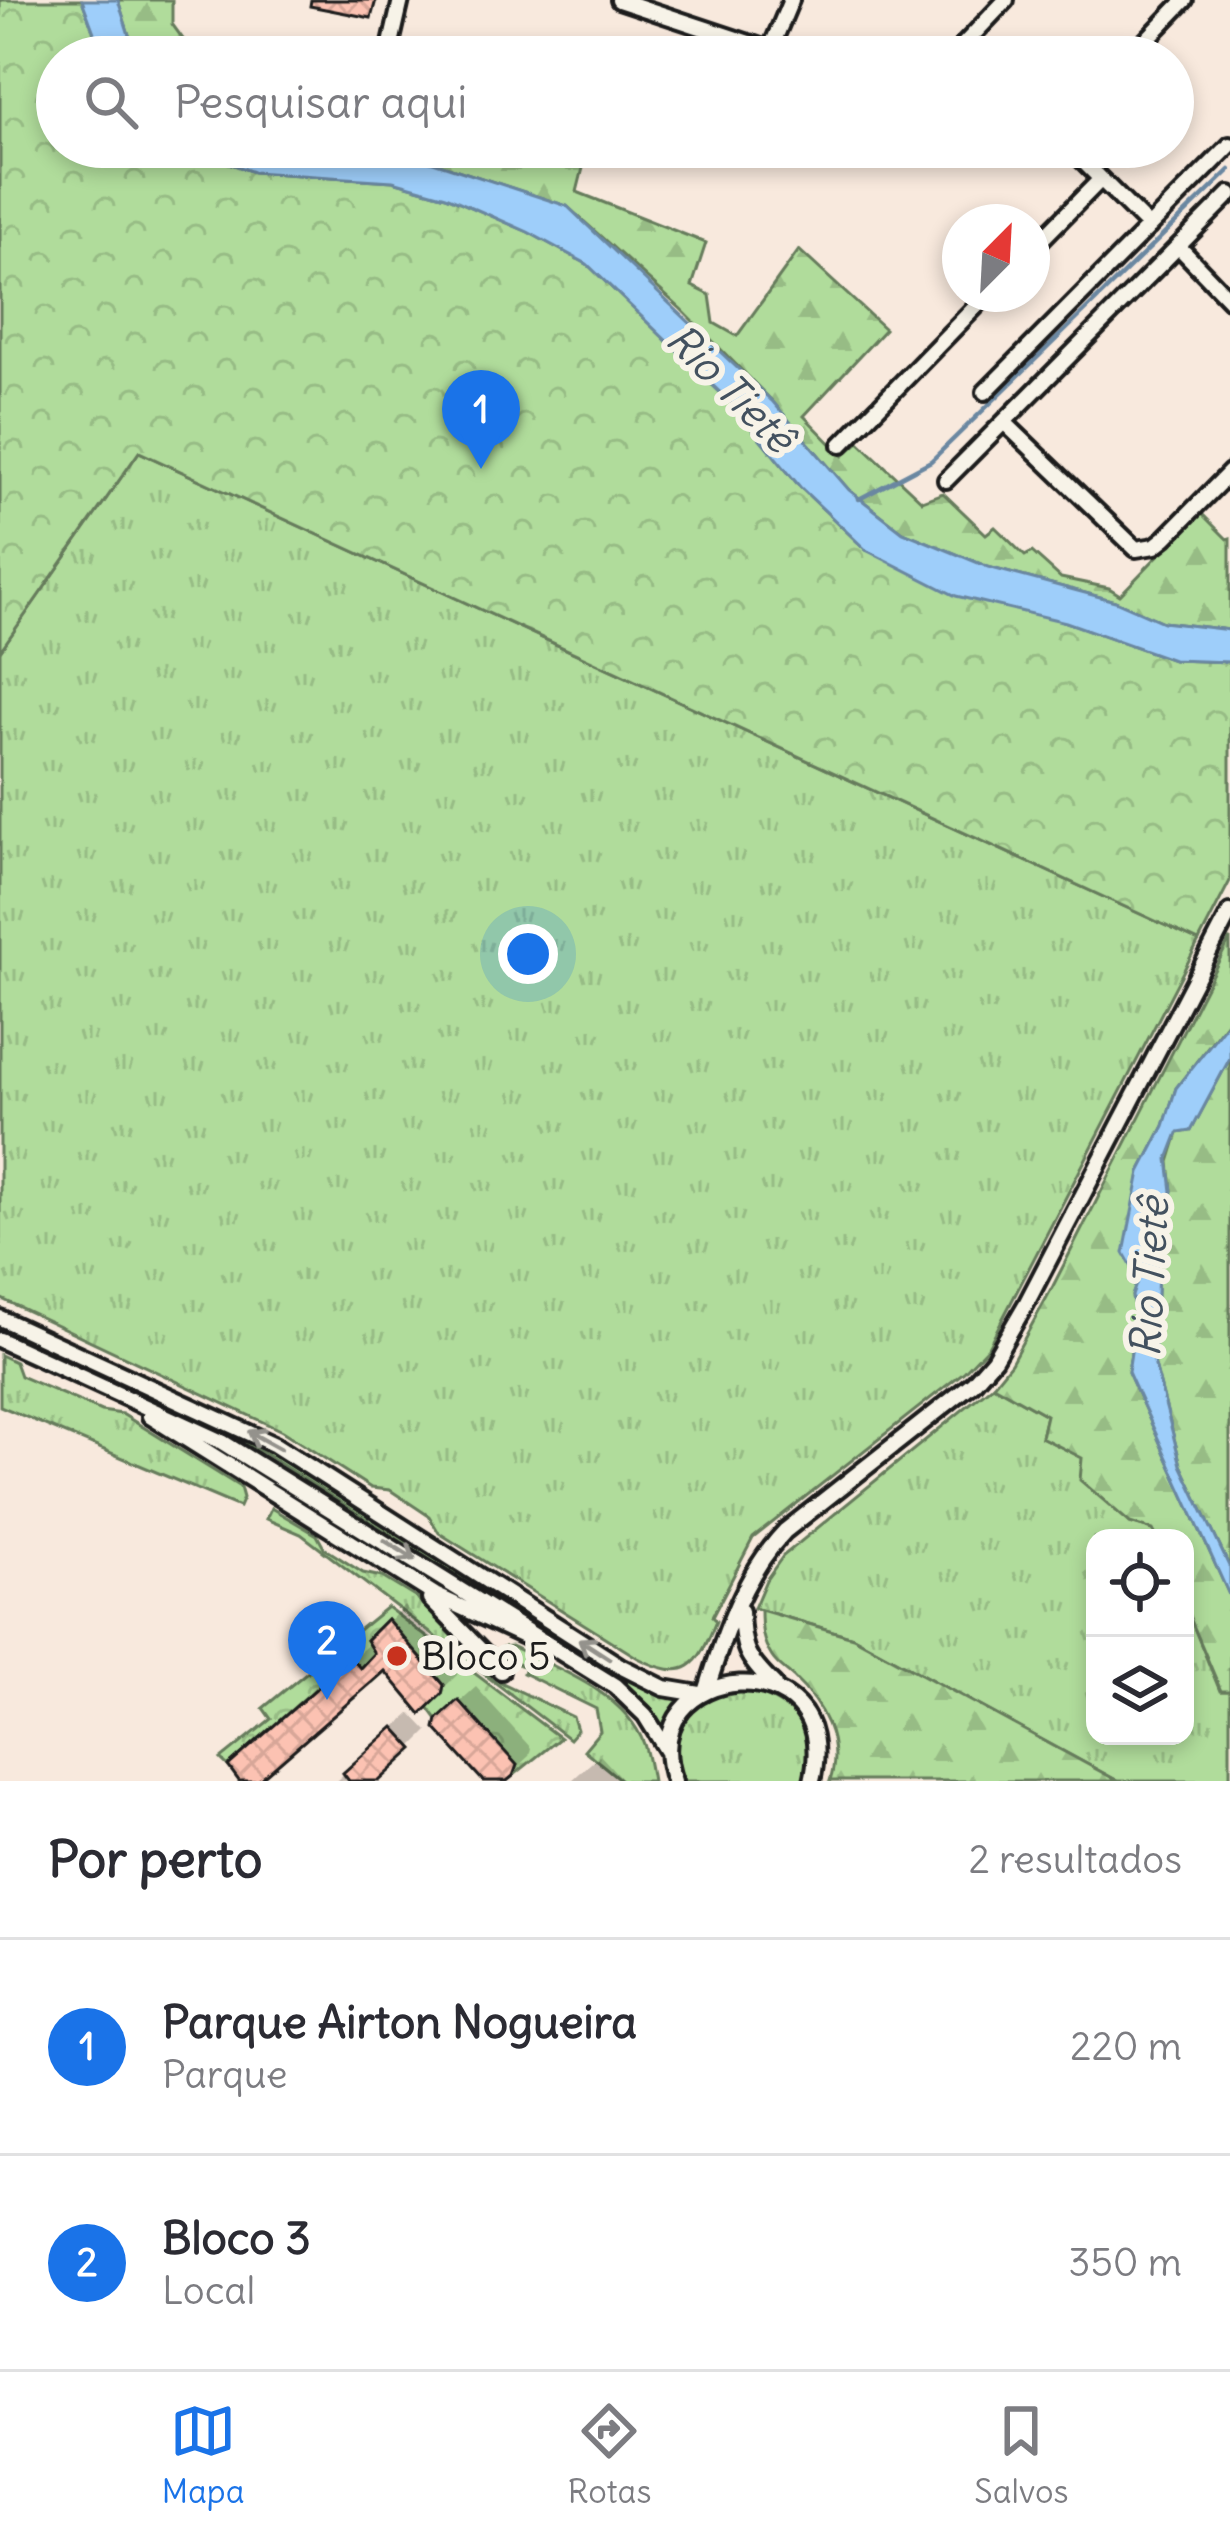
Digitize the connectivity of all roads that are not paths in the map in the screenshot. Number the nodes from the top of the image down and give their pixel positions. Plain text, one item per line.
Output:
1 (401, 0) edge
2 (619, 0) edge
3 (791, 0) edge
4 (1006, 0) edge
5 (1186, 0) edge
6 (393, 36) edge
7 (728, 36) edge
8 (776, 36) edge
9 (972, 36) edge
10 (1151, 36) edge
11 (1230, 145) edge
12 (1089, 168) edge
13 (1100, 180) junction
14 (1230, 194) edge
15 (1149, 227) junction
16 (1050, 231) edge
17 (1179, 247) junction
18 (1230, 300) edge
19 (970, 312) edge
20 (985, 392) dead end
21 (1004, 422) junction
22 (841, 445) dead end
23 (1230, 472) edge
24 (946, 480) dead end
25 (1230, 911) edge
26 (0, 1318) edge
27 (0, 1340) edge
28 (111, 1390) junction
29 (404, 1576) junction
30 (740, 1606) junction
31 (513, 1634) junction
32 (563, 1653) junction
33 (781, 1691) junction
34 (704, 1692) junction
35 (668, 1752) junction
36 (674, 1781) edge
37 (812, 1781) edge

1 - 6 street
2 - 7 street
3 - 8 street
4 - 9 street
5 - 10 street
11 - 15 street
12 - 13 street
13 - 15 street
13 - 16 street
14 - 17 street
15 - 20 street
17 - 18 street
17 - 21 street
19 - 22 street
21 - 23 street
21 - 24 street
25 - 30 street
34 -> 26 street
27 - 28 street
28 - 29 street
28 -> 32 street
29 - 31 street
29 - 31 street
30 - 33 street
30 - 34 street
31 - 32 street
32 - 35 street
33 - 34 street
33 - 37 street
34 - 35 street
35 - 36 street

